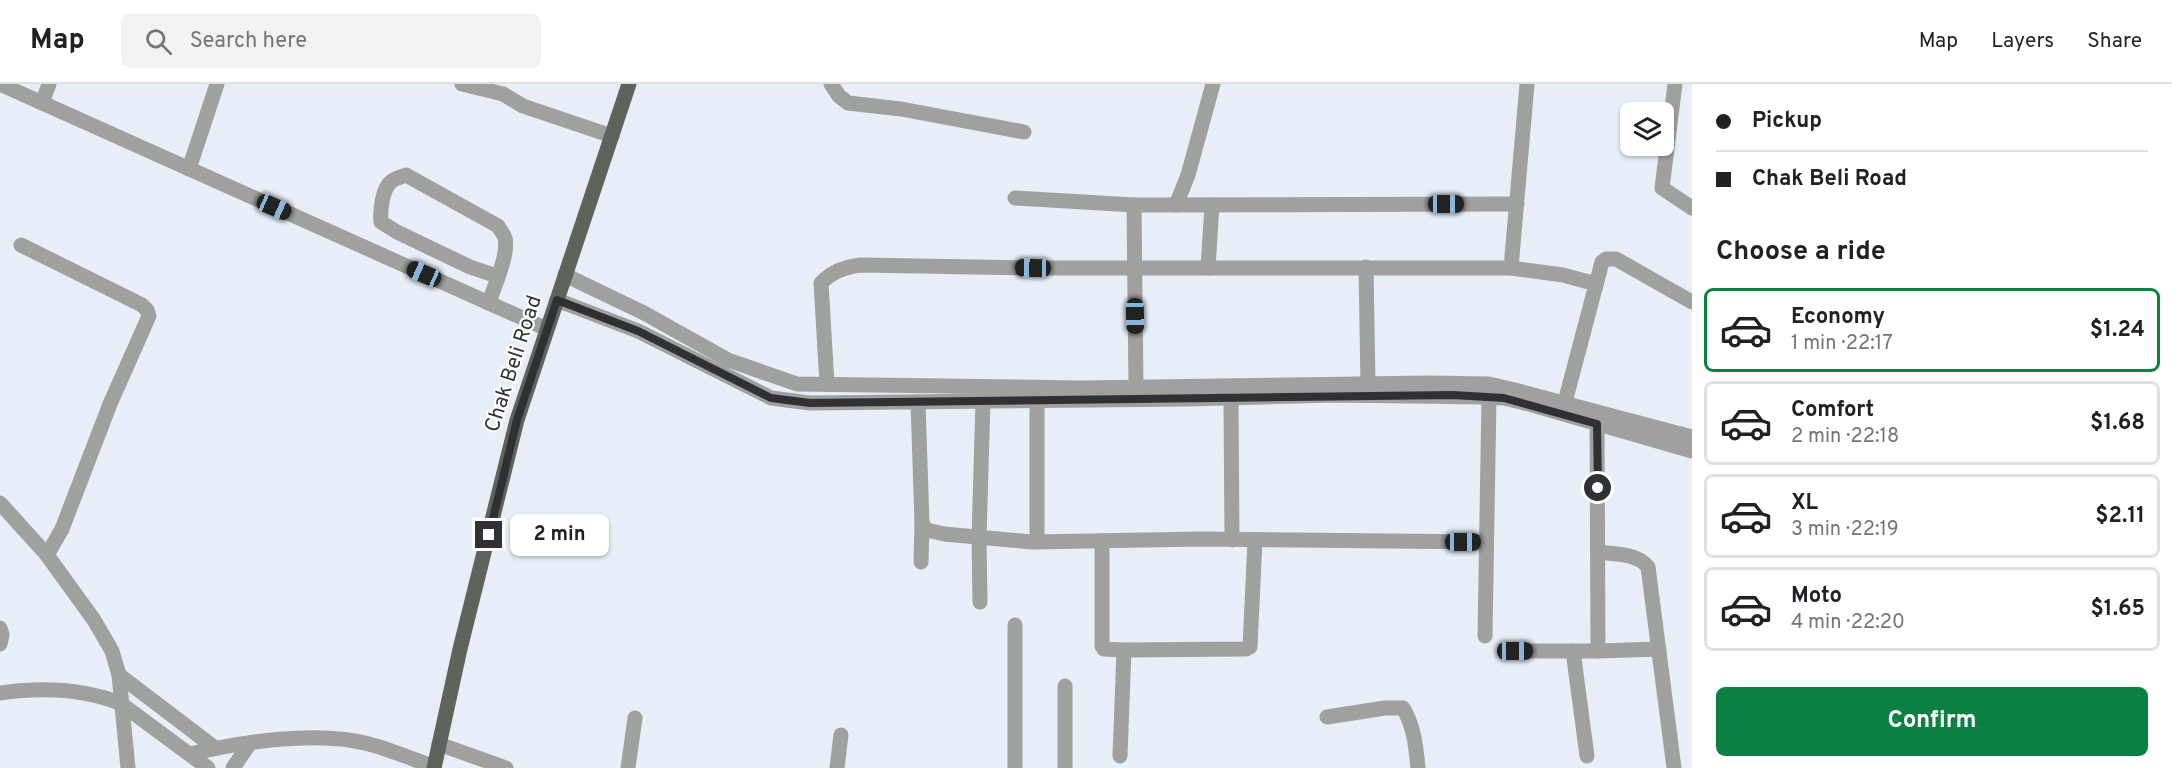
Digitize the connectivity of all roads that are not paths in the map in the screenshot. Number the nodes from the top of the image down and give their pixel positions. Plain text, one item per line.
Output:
1 (0, 84) edge
2 (50, 84) edge
3 (217, 84) edge
4 (462, 84) edge
5 (629, 84) edge
6 (831, 84) edge
7 (1213, 84) edge
8 (1527, 84) edge
9 (1675, 84) edge
10 (42, 103) junction
11 (1024, 132) dead end
12 (612, 136) junction
13 (189, 169) junction
14 (1015, 198) dead end
15 (1517, 204) junction
16 (1134, 205) junction
17 (1176, 205) junction
18 (1212, 205) junction
19 (1692, 207) edge
20 (21, 245) dead end
21 (1366, 267) junction
22 (1134, 268) junction
23 (1208, 268) junction
24 (1511, 268) junction
25 (565, 275) junction
26 (497, 276) junction
27 (1596, 284) junction
28 (557, 300) junction
29 (1692, 302) edge
30 (489, 303) junction
31 (547, 329) junction
32 (827, 384) junction
33 (1368, 384) junction
34 (1136, 387) junction
35 (1188, 393) junction
36 (1489, 397) junction
37 (1231, 398) junction
38 (1037, 400) junction
39 (983, 401) junction
40 (918, 402) junction
41 (1565, 402) junction
42 (1597, 417) junction
43 (1692, 437) edge
44 (1692, 451) edge
45 (0, 503) edge
46 (922, 524) junction
47 (978, 538) junction
48 (1232, 540) junction
49 (1255, 540) junction
50 (1102, 541) junction
51 (1037, 542) junction
52 (1486, 542) junction
53 (1598, 552) junction
54 (47, 555) junction
55 (921, 562) dead end
56 (980, 602) dead end
57 (1015, 625) dead end
58 (0, 628) edge
59 (1485, 636) dead end
60 (0, 644) edge
61 (1659, 649) junction
62 (1124, 650) junction
63 (1515, 651) dead end
64 (1573, 651) junction
65 (1598, 651) junction
66 (119, 675) junction
67 (1065, 686) dead end
68 (0, 693) edge
69 (150, 699) junction
70 (120, 703) junction
71 (168, 712) junction
72 (139, 717) junction
73 (1327, 717) dead end
74 (635, 718) dead end
75 (156, 730) junction
76 (841, 735) dead end
77 (250, 743) junction
78 (439, 744) junction
79 (215, 748) junction
80 (190, 754) junction
81 (1120, 756) dead end
82 (1587, 756) dead end
83 (434, 767) edge
84 (128, 768) edge
85 (208, 768) edge
86 (233, 768) edge
87 (506, 768) edge
88 (628, 768) edge
89 (837, 768) edge
90 (1015, 768) edge
91 (1065, 768) edge
92 (1418, 768) edge
93 (1674, 768) edge

1 - 10 street
2 - 10 street
3 - 13 street
4 - 12 street
5 - 12 main road, Chak Beli Road
6 - 11 street
7 - 17 street
8 - 15 street
9 - 19 street
10 - 13 street
12 - 25 main road, Chak Beli Road
13 - 30 street
14 - 16 street
15 - 18 street
15 - 24 street
16 - 17 street
16 - 22 street
17 - 18 street
18 - 23 street
20 - 54 street
21 - 23 street
21 - 24 street
21 - 33 street
22 - 23 street
22 - 32 street
22 - 34 street
24 - 27 street
25 - 28 main road, Chak Beli Road
25 - 32 street
26 - 26 street
26 - 30 street
27 - 29 street
27 - 41 street
28 - 31 main road, Chak Beli Road
28 - 40 street
30 - 31 street
31 - 78 main road, Chak Beli Road
32 - 34 street
33 - 35 street
33 - 41 street
34 - 35 street
35 - 37 street
35 - 38 street
36 - 37 street
36 - 42 street
36 - 52 street
37 - 48 street
38 - 39 street
38 - 51 street
39 - 40 street
39 - 47 street
40 - 46 street
41 - 42 street
42 - 43 street
42 - 44 street
42 - 53 street
45 - 54 street
46 - 47 street
46 - 55 street
47 - 51 street
47 - 56 street
48 - 49 street
48 - 50 street
49 - 52 street
49 - 62 street
50 - 51 street
50 - 62 street
52 - 59 street
53 - 61 street
53 - 65 street
54 - 66 street
57 - 90 street
58 - 60 street
61 - 65 street
61 - 93 street
62 - 81 street
63 - 64 street
64 - 65 street
64 - 82 street
66 - 69 street
66 - 70 street
67 - 91 street
68 - 70 street
69 - 71 street
69 - 72 street
70 - 72 street
70 - 84 street
71 - 75 street
71 - 79 street
72 - 75 street
73 - 92 street
74 - 88 street
75 - 80 street
76 - 89 street
77 - 79 street
77 - 83 street
77 - 86 street
78 - 83 main road, Chak Beli Road
78 - 87 street
79 - 80 street
80 - 85 street

